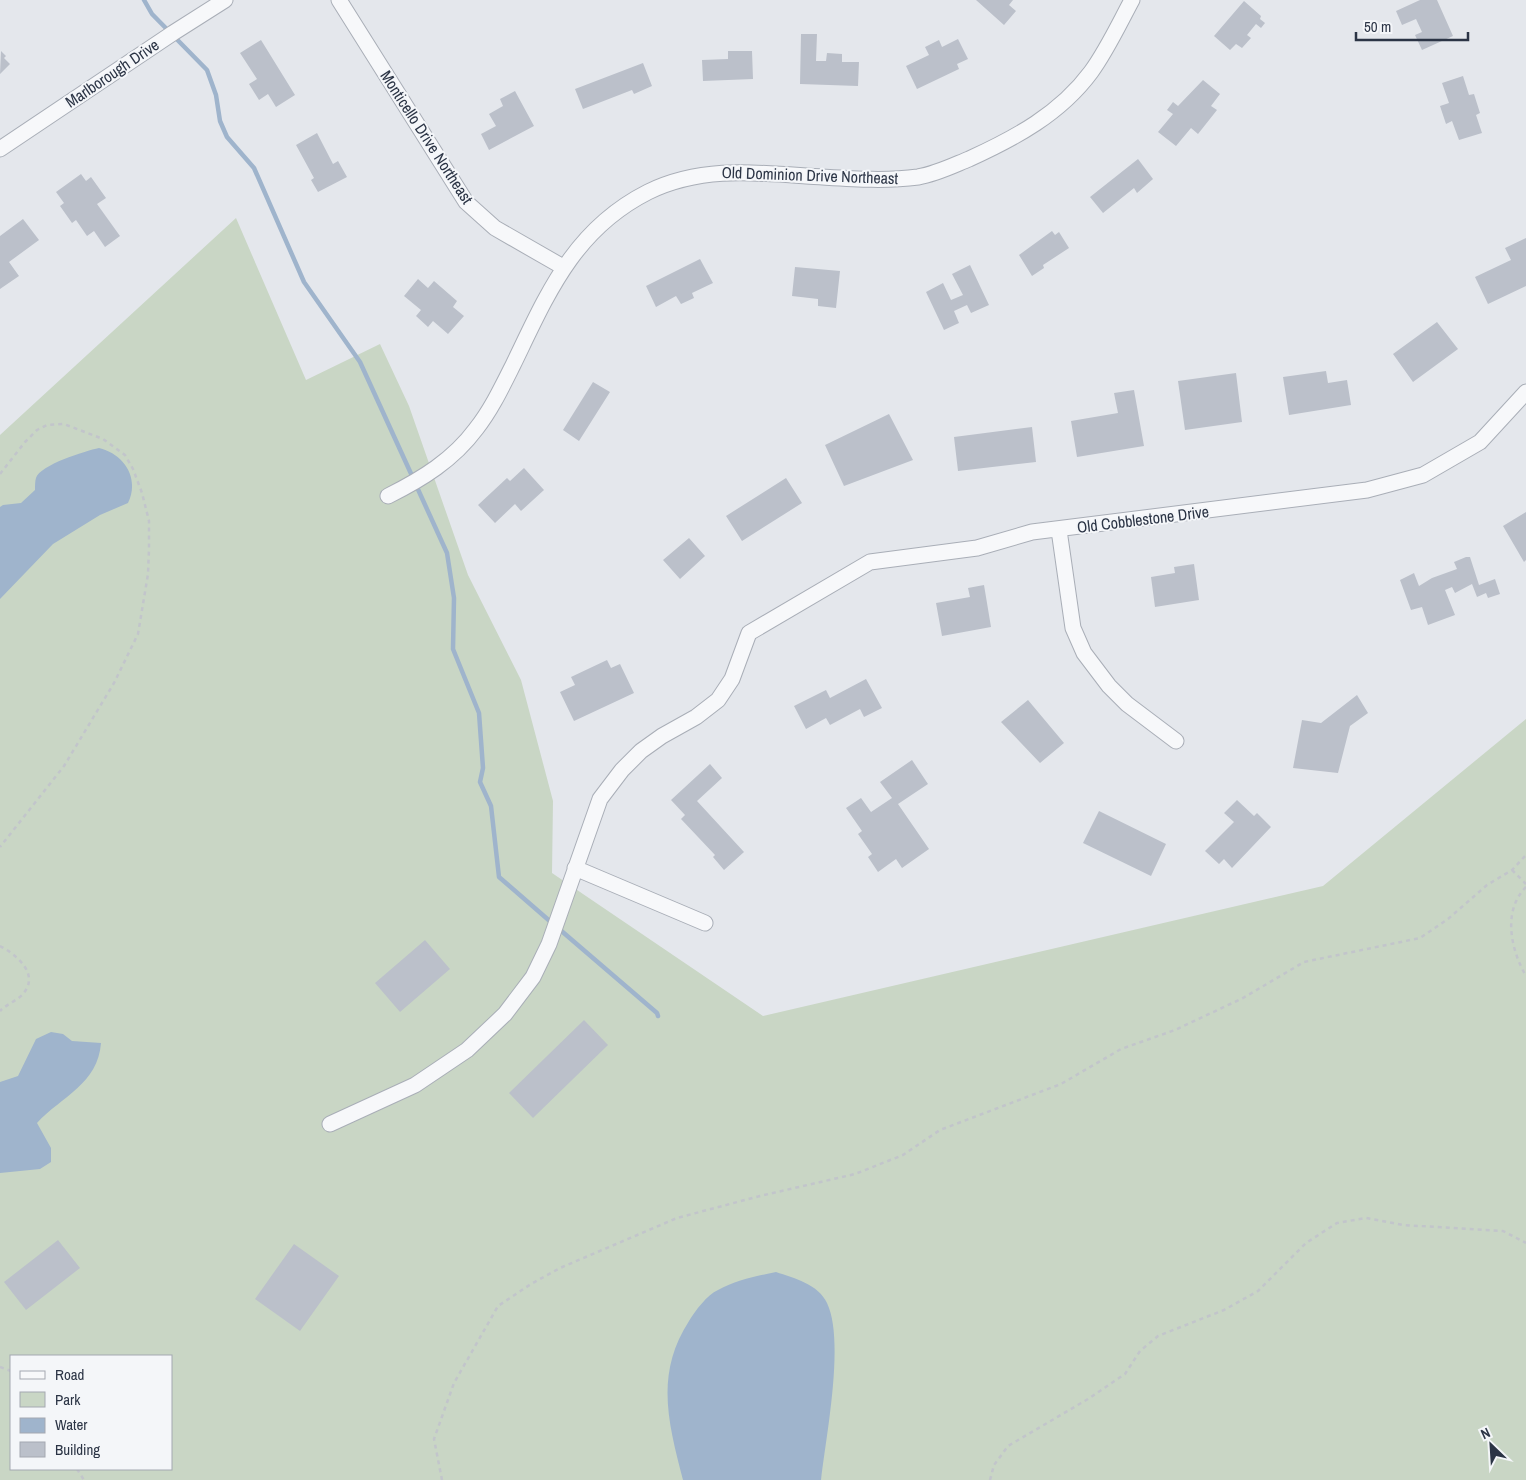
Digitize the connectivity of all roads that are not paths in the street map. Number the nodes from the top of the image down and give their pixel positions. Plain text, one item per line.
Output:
1 (226, 0) edge
2 (339, 0) edge
3 (1132, 0) edge
4 (0, 149) edge
5 (563, 267) junction
6 (1526, 392) edge
7 (388, 496) dead end
8 (1059, 530) junction
9 (1176, 741) dead end
10 (575, 868) junction
11 (705, 923) dead end
12 (330, 1124) dead end

1 - 4 street, Marlborough Drive
2 - 5 street, Monticello Drive Northeast
3 - 5 street, Old Dominion Drive Northeast
5 - 7 street, Old Dominion Drive Northeast
6 - 8 street, Old Cobblestone Drive
8 - 9 street
8 - 10 street, Old Cobblestone Drive
10 - 11 street
10 - 12 street

